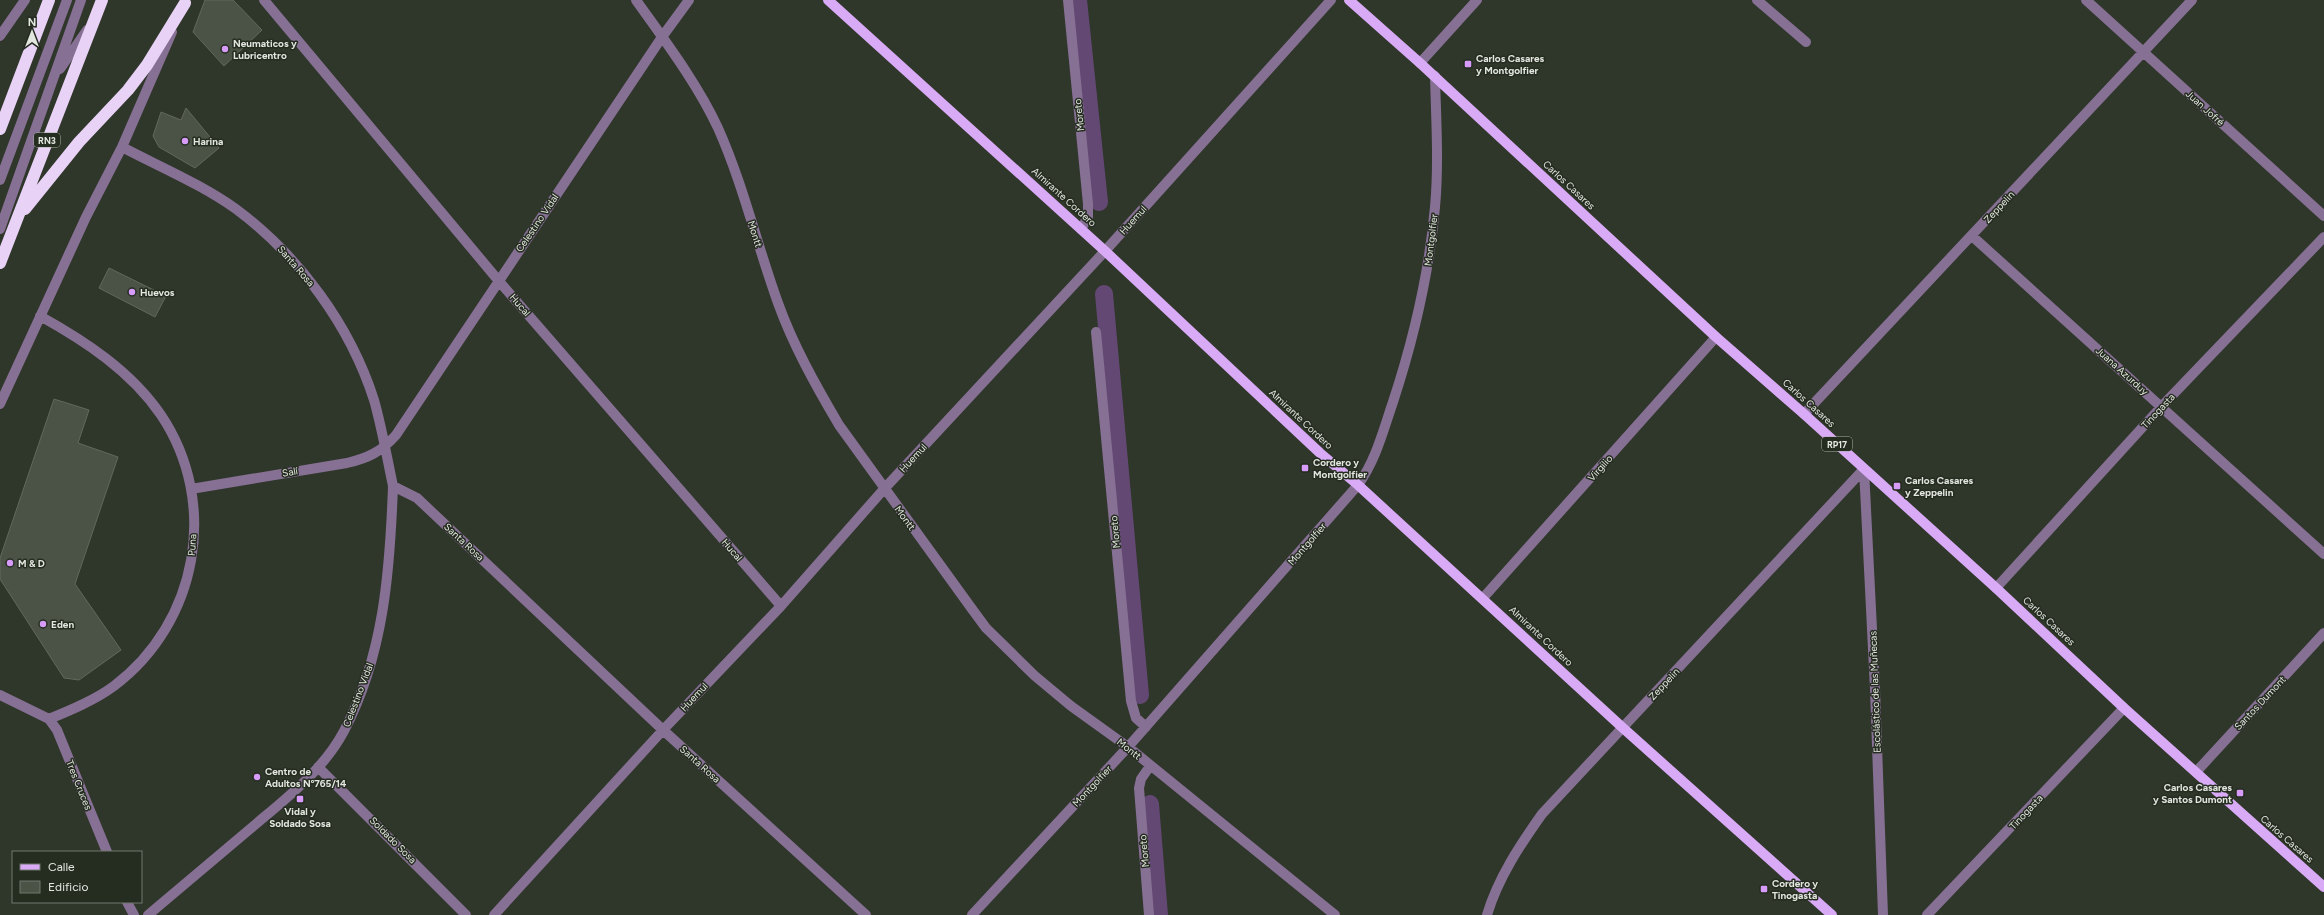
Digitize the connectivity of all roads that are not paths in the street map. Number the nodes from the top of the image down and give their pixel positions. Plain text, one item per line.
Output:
1 (25, 0) edge
2 (49, 0) edge
3 (67, 0) edge
4 (82, 0) edge
5 (102, 0) edge
6 (264, 0) edge
7 (636, 0) edge
8 (689, 0) edge
9 (828, 0) edge
10 (1068, 0) edge
11 (1331, 0) edge
12 (1349, 0) edge
13 (1477, 0) edge
14 (1757, 0) edge
15 (2086, 0) edge
16 (2192, 0) edge
17 (185, 1) edge
18 (95, 18) junction
19 (0, 36) edge
20 (662, 37) junction
21 (1806, 42) dead end
22 (2143, 52) junction
23 (1420, 63) junction
24 (1435, 76) junction
25 (51, 83) junction
26 (0, 129) edge
27 (122, 147) junction
28 (0, 180) edge
29 (2324, 216) edge
30 (16, 221) junction
31 (0, 229) edge
32 (1081, 229) junction
33 (1972, 236) junction
34 (2324, 237) edge
35 (1105, 251) junction
36 (0, 263) edge
37 (498, 280) junction
38 (40, 316) junction
39 (1096, 332) dead end
40 (1716, 337) junction
41 (0, 404) edge
42 (2161, 407) junction
43 (1804, 414) junction
44 (385, 448) junction
45 (1864, 469) junction
46 (1358, 485) junction
47 (393, 486) junction
48 (191, 489) junction
49 (884, 489) junction
50 (2324, 554) edge
51 (1996, 588) junction
52 (1483, 598) junction
53 (781, 606) junction
54 (2324, 633) edge
55 (0, 696) edge
56 (2124, 708) junction
57 (49, 719) junction
58 (1146, 727) junction
59 (1623, 728) junction
60 (663, 730) junction
61 (1128, 747) junction
62 (1150, 766) junction
63 (318, 767) junction
64 (2196, 772) junction
65 (107, 851) edge
66 (2324, 887) edge
67 (128, 903) edge
68 (134, 915) edge
69 (148, 915) edge
70 (466, 915) edge
71 (494, 915) edge
72 (866, 915) edge
73 (972, 915) edge
74 (1149, 915) edge
75 (1335, 915) edge
76 (1487, 915) edge
77 (1832, 915) edge
78 (1884, 915) edge
79 (1927, 915) edge

1 - 19 street
2 - 26 highway
3 - 28 street
4 - 25 street
5 - 18 highway, RN3
6 - 37 street, Hucal
7 - 20 street, Montt
8 - 20 street, Celestino Vidal
9 - 32 main road, Almirante Cordero
10 - 32 street, Moreto
11 - 35 street, Huemul
12 - 23 main road, Carlos Casares / RP17
13 - 23 street
14 - 21 street
15 - 22 street, Juan Jofré
16 - 22 street, Zeppelin
17 - 27 street
17 - 30 highway
18 - 25 street
18 - 30 highway, RN3
20 - 37 street, Celestino Vidal
20 - 49 street, Montt
22 - 29 street, Juan Jofré
22 - 33 street, Zeppelin
23 - 24 main road, Carlos Casares / RP17
24 - 40 main road, Carlos Casares / RP17
24 - 46 street, Montgolfier
25 - 31 street
27 - 38 street
27 - 44 street, Santa Rosa
30 - 36 highway, RN3
32 - 35 main road, Almirante Cordero
33 - 42 street, Juana Azurduy
33 - 43 street, Zeppelin
34 - 42 street, Tinogasta
35 - 46 main road, Almirante Cordero
35 - 49 street, Huemul
37 - 44 street, Celestino Vidal
37 - 53 street, Hucal
38 - 41 street
38 - 48 street, Puna
39 - 58 street, Moreto
40 - 43 main road, Carlos Casares / RP17
40 - 52 street, Virgilio
42 - 50 street, Juana Azurduy
42 - 51 street, Tinogasta
43 - 45 main road, Carlos Casares / RP17
44 - 47 street, Santa Rosa
44 - 48 street, Salí
45 - 51 main road, Carlos Casares / RP17
45 - 59 street, Zeppelin
45 - 78 street, Escolástico de las Muñecas
46 - 52 main road, Almirante Cordero
46 - 58 street, Montgolfier
47 - 60 street, Santa Rosa
47 - 63 street, Celestino Vidal
48 - 57 street, Puna
49 - 53 street, Huemul
49 - 61 street, Montt
51 - 56 main road, Carlos Casares / RP17
52 - 59 main road, Almirante Cordero
53 - 60 street, Huemul
54 - 64 street, Santos Dumont
55 - 57 street
56 - 64 main road, Carlos Casares / RP17
56 - 79 street, Tinogasta
57 - 65 street, Tres Cruces
58 - 61 street, Montgolfier
59 - 76 street, Zeppelin
59 - 77 main road, Almirante Cordero
60 - 71 street, Huemul
60 - 72 street, Santa Rosa
61 - 62 street, Montt
61 - 73 street, Montgolfier
62 - 74 street, Moreto
62 - 75 street, Montt
63 - 69 street, Celestino Vidal
63 - 70 street, Soldado Sosa
64 - 66 main road, Carlos Casares / RP17
67 - 68 street

